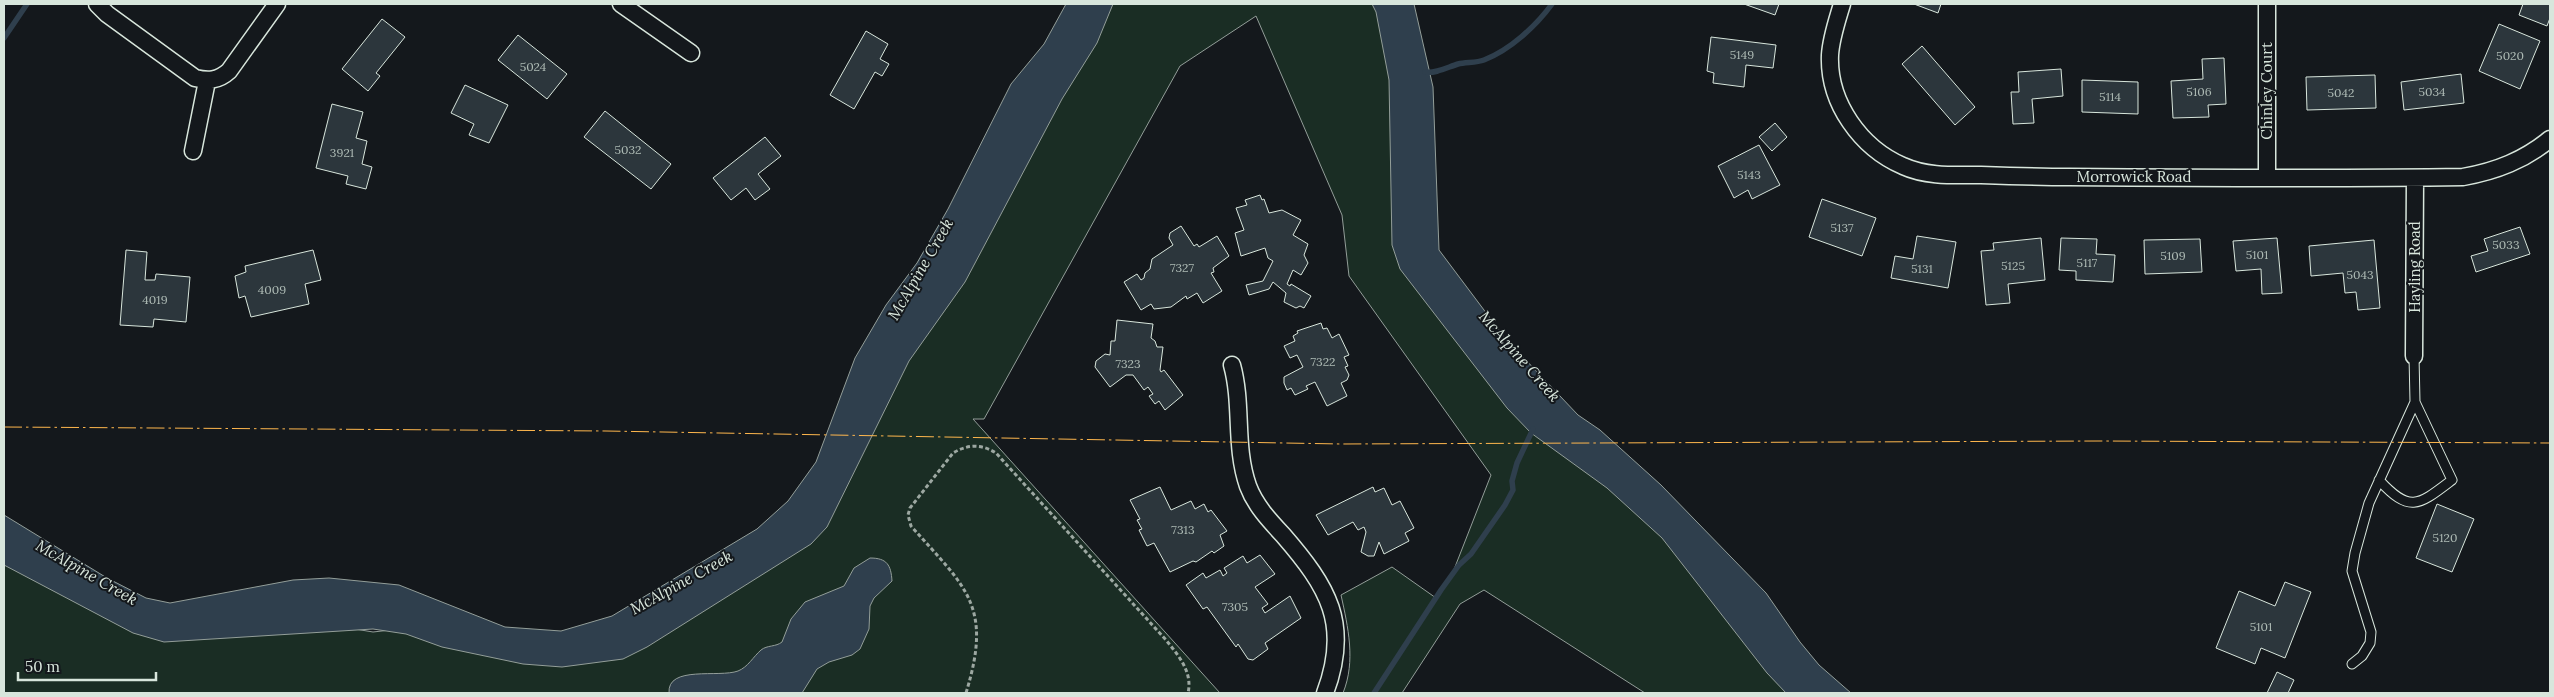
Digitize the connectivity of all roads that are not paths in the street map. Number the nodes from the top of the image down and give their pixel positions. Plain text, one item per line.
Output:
1 (97, 4) edge
2 (277, 4) edge
3 (621, 4) edge
4 (1842, 4) edge
5 (2268, 4) edge
6 (691, 53) dead end
7 (207, 81) junction
8 (2550, 138) edge
9 (193, 152) dead end
10 (2267, 178) junction
11 (2415, 178) junction
12 (2414, 356) joint
13 (1232, 365) dead end
14 (2415, 402) junction
15 (2379, 480) junction
16 (2352, 664) dead end
17 (1325, 693) edge

1 - 7 street
2 - 7 street
3 - 6 street
4 - 10 street, Morrowick Road
5 - 10 street, Chinley Court
7 - 9 street
8 - 11 street, Morrowick Road
10 - 11 street, Morrowick Road
11 - 12 street, Hayling Road
12 - 14 lane
13 - 17 street
14 - 15 lane
14 - 15 lane
15 - 16 lane

